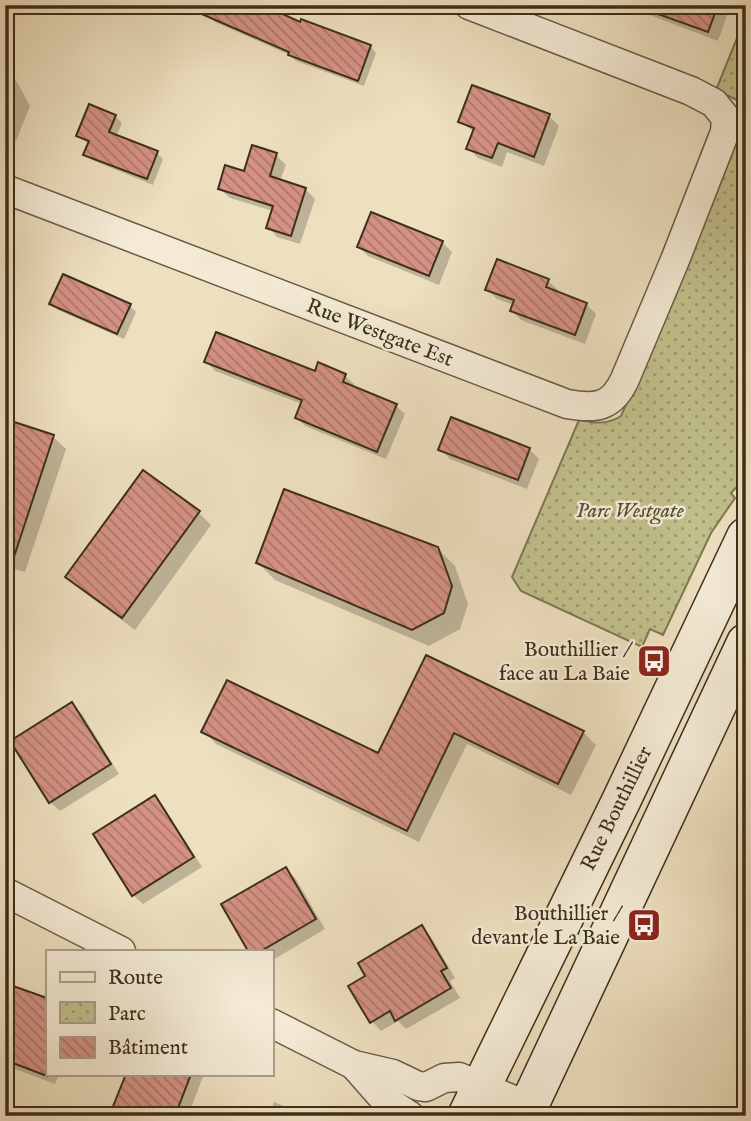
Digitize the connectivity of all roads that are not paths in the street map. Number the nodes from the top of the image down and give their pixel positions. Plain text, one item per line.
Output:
1 (469, 5) edge
2 (5, 189) edge
3 (746, 537) edge
4 (746, 643) edge
5 (5, 892) edge
6 (119, 950) edge
7 (273, 1024) edge
8 (354, 1065) junction
9 (428, 1086) junction
10 (474, 1100) edge
11 (526, 1111) edge
12 (410, 1116) edge
13 (416, 1116) edge

1 - 2 street, Rue Westgate Est
3 - 10 street, Rue Bouthillier
4 - 11 street
5 - 6 street
7 - 8 street
8 - 9 street
8 - 12 street
9 - 10 street
9 - 13 street
10 - 11 street

